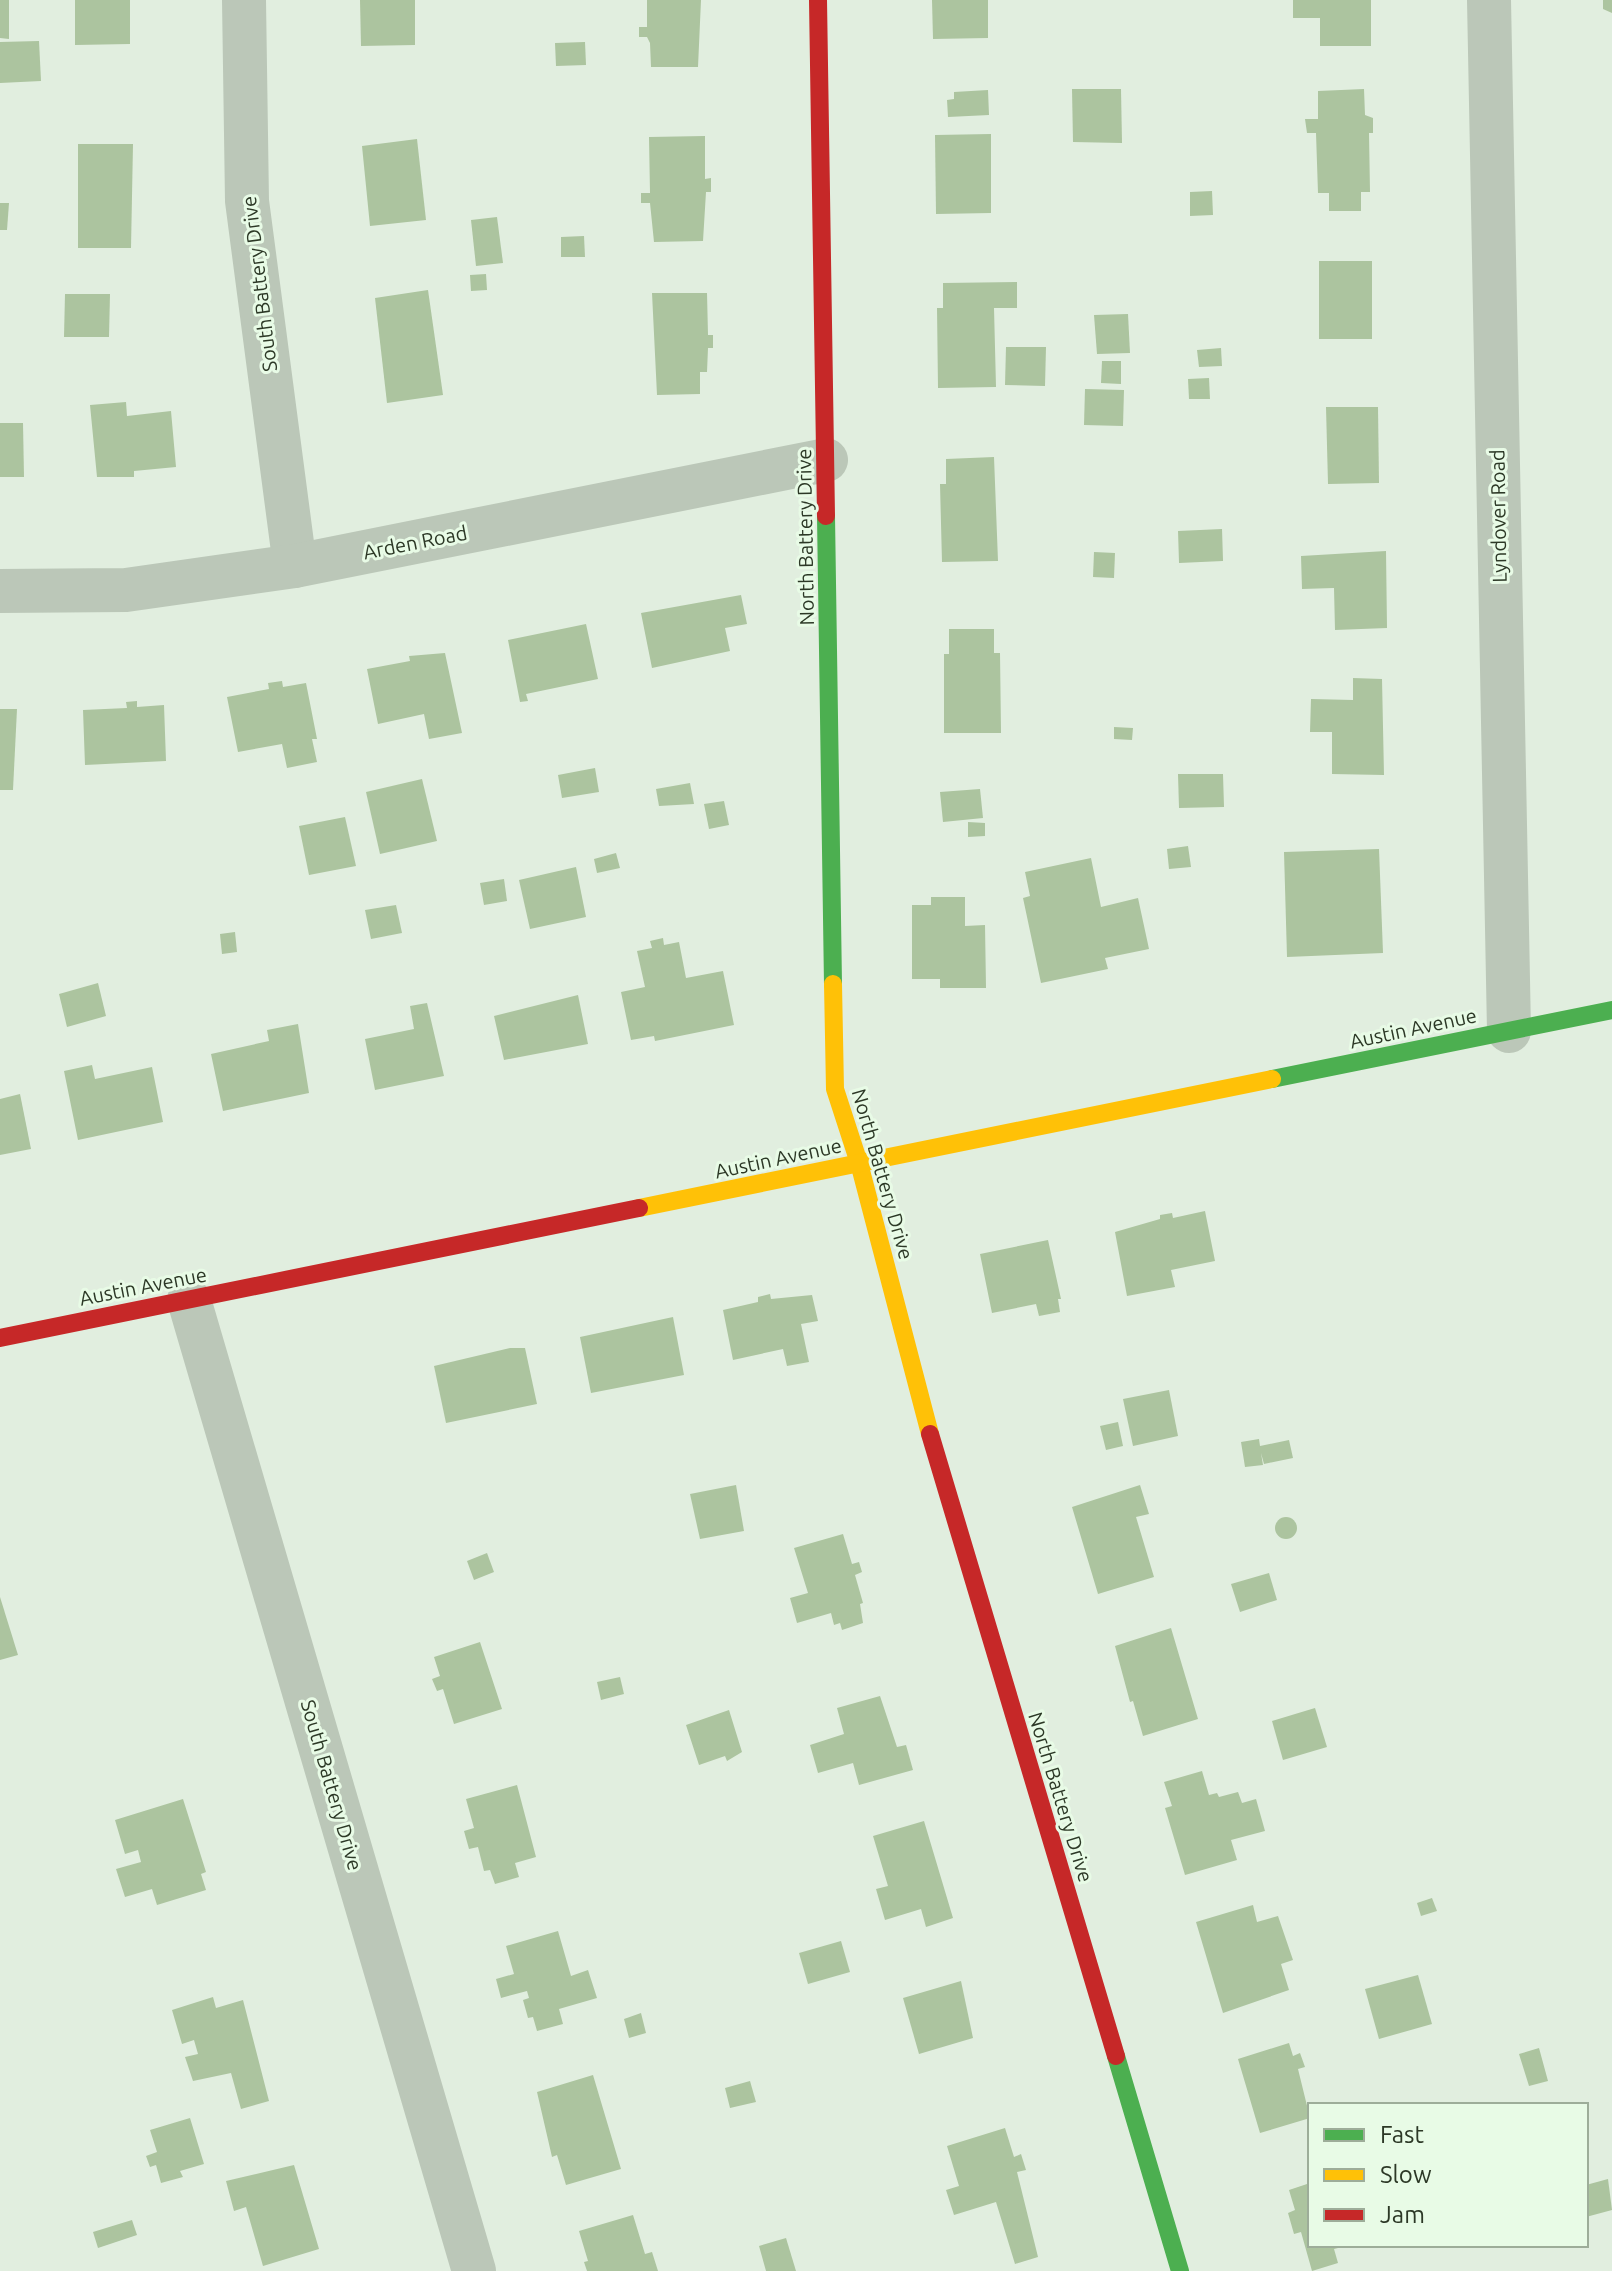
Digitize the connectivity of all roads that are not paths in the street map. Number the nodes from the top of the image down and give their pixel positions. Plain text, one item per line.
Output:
1 (244, 0) edge
2 (818, 0) edge
3 (1489, 0) edge
4 (826, 460) junction
5 (295, 566) junction
6 (0, 591) edge
7 (1612, 1010) edge
8 (1509, 1031) junction
9 (859, 1163) junction
10 (189, 1300) junction
11 (0, 1338) edge
12 (474, 2271) edge
13 (1180, 2271) edge

1 - 5 street, South Battery Drive
2 - 4 street, North Battery Drive
3 - 8 street, Lyndover Road
4 - 5 street, Arden Road
4 - 9 street, North Battery Drive
5 - 6 street, Arden Road
7 - 8 street, Austin Avenue
8 - 9 street, Austin Avenue
9 - 10 street, Austin Avenue
9 - 13 street, North Battery Drive
10 - 11 street, Austin Avenue
10 - 12 street, South Battery Drive

